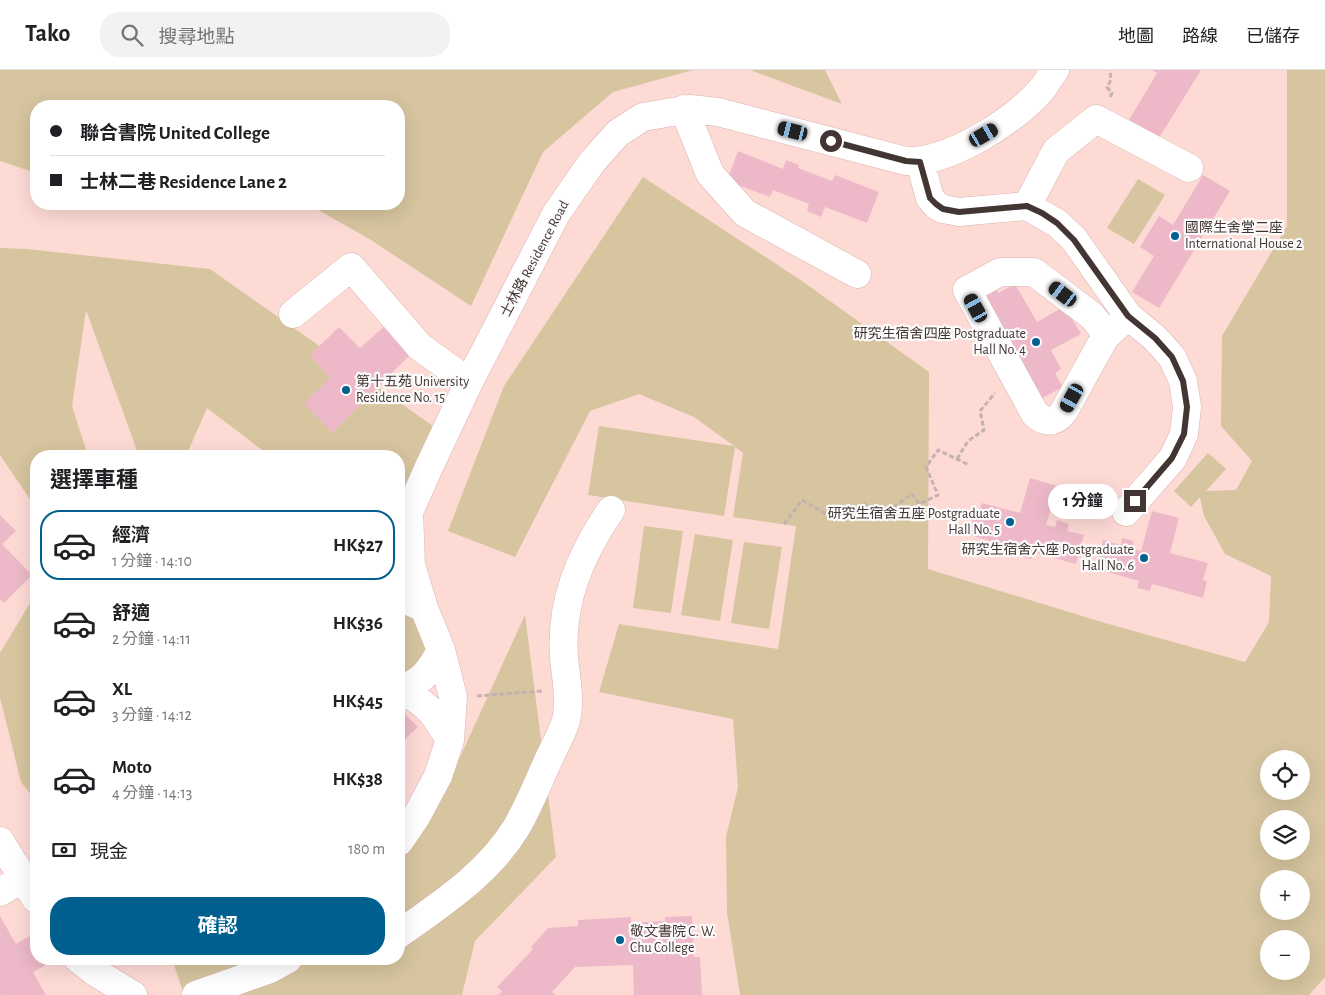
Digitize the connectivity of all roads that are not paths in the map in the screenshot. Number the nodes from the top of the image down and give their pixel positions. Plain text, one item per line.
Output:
1 (1055, 70) edge
2 (684, 110) junction
3 (920, 162) junction
4 (1189, 168) dead end
5 (1027, 206) junction
6 (857, 274) dead end
7 (293, 314) dead end
8 (1128, 316) junction
9 (1105, 337) junction
10 (470, 382) junction
11 (611, 510) dead end
12 (1126, 512) dead end
13 (405, 600) edge
14 (424, 608) junction
15 (441, 650) junction
16 (405, 687) edge
17 (405, 693) edge
18 (450, 740) junction
19 (405, 833) edge
20 (0, 841) edge
21 (30, 889) edge
22 (0, 892) edge
23 (405, 930) edge
24 (86, 965) edge
25 (277, 965) edge
26 (133, 995) edge
27 (196, 995) edge

1 - 3 street, 士林路 Residence Road
2 - 3 street, 士林路 Residence Road
2 - 6 street
2 - 10 street, 士林路 Residence Road
3 - 5 street
4 - 5 street
5 - 8 street
7 - 10 street
8 - 9 street
8 - 12 street
9 - 9 street
10 - 14 street, 士林路 Residence Road
11 - 23 street
13 - 14 street
14 - 15 street, 士林路 Residence Road
15 - 16 street
15 - 18 street, 士林路 Residence Road
17 - 18 street
18 - 19 street, 士林路 Residence Road
20 - 21 street
21 - 22 street
24 - 26 street
25 - 27 street

